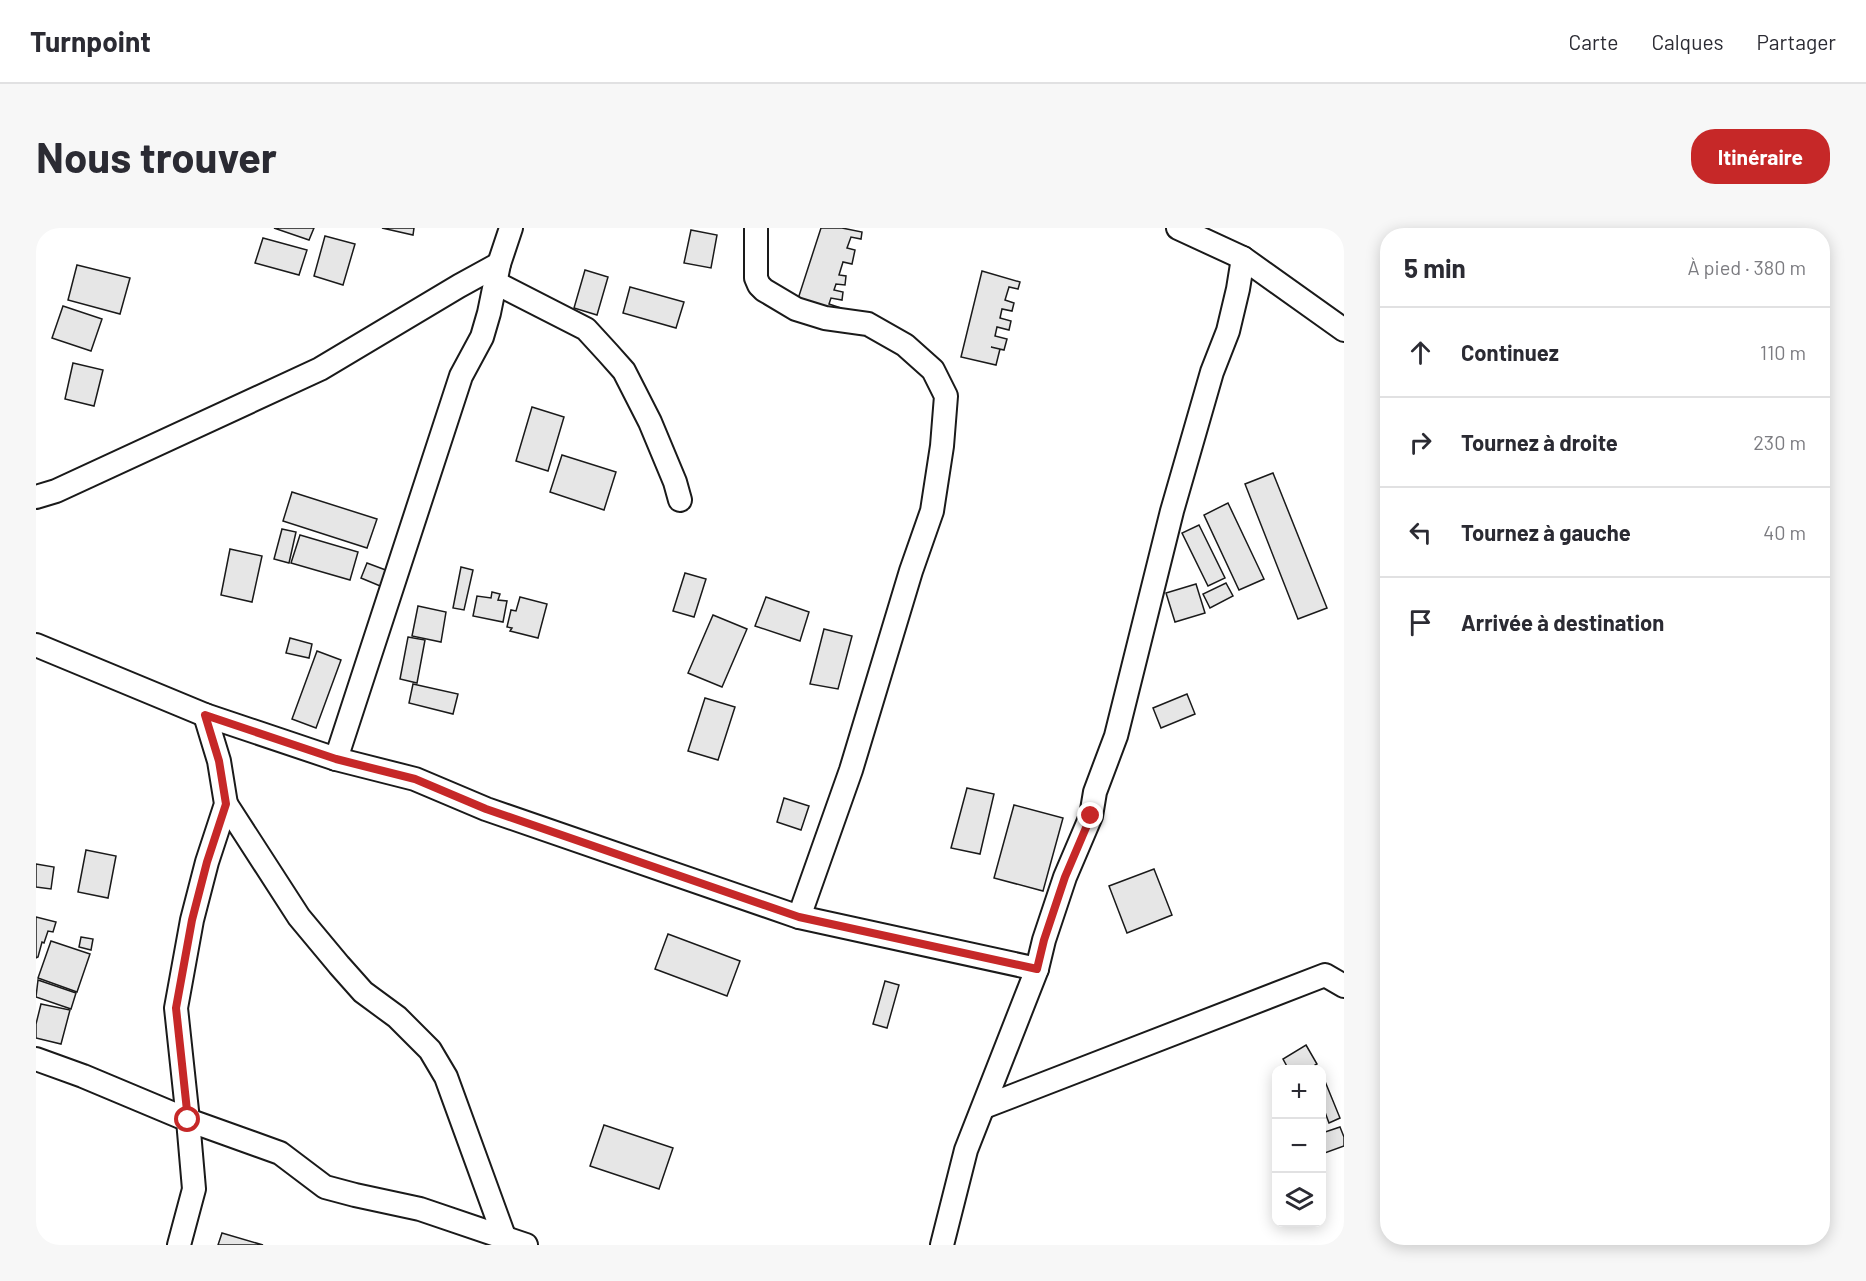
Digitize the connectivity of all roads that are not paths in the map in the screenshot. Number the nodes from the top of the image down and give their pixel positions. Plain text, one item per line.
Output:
1 (511, 228) edge
2 (756, 228) edge
3 (1178, 228) edge
4 (1243, 258) junction
5 (498, 273) junction
6 (1344, 330) edge
7 (36, 497) edge
8 (680, 500) dead end
9 (36, 645) edge
10 (205, 715) junction
11 (336, 759) junction
12 (226, 804) junction
13 (799, 917) junction
14 (1037, 969) junction
15 (1338, 976) edge
16 (36, 1059) edge
17 (984, 1107) junction
18 (188, 1120) junction
19 (516, 1242) edge
20 (178, 1245) edge
21 (942, 1245) edge

1 - 5 street
2 - 13 street
3 - 4 street
4 - 6 street
4 - 14 street
5 - 7 street
5 - 8 street
5 - 11 street
9 - 10 street
10 - 11 street
10 - 12 street
11 - 13 street
12 - 18 street
12 - 19 street
13 - 14 street
14 - 17 street
15 - 17 street
16 - 18 street
17 - 21 street
18 - 19 street
18 - 20 street

